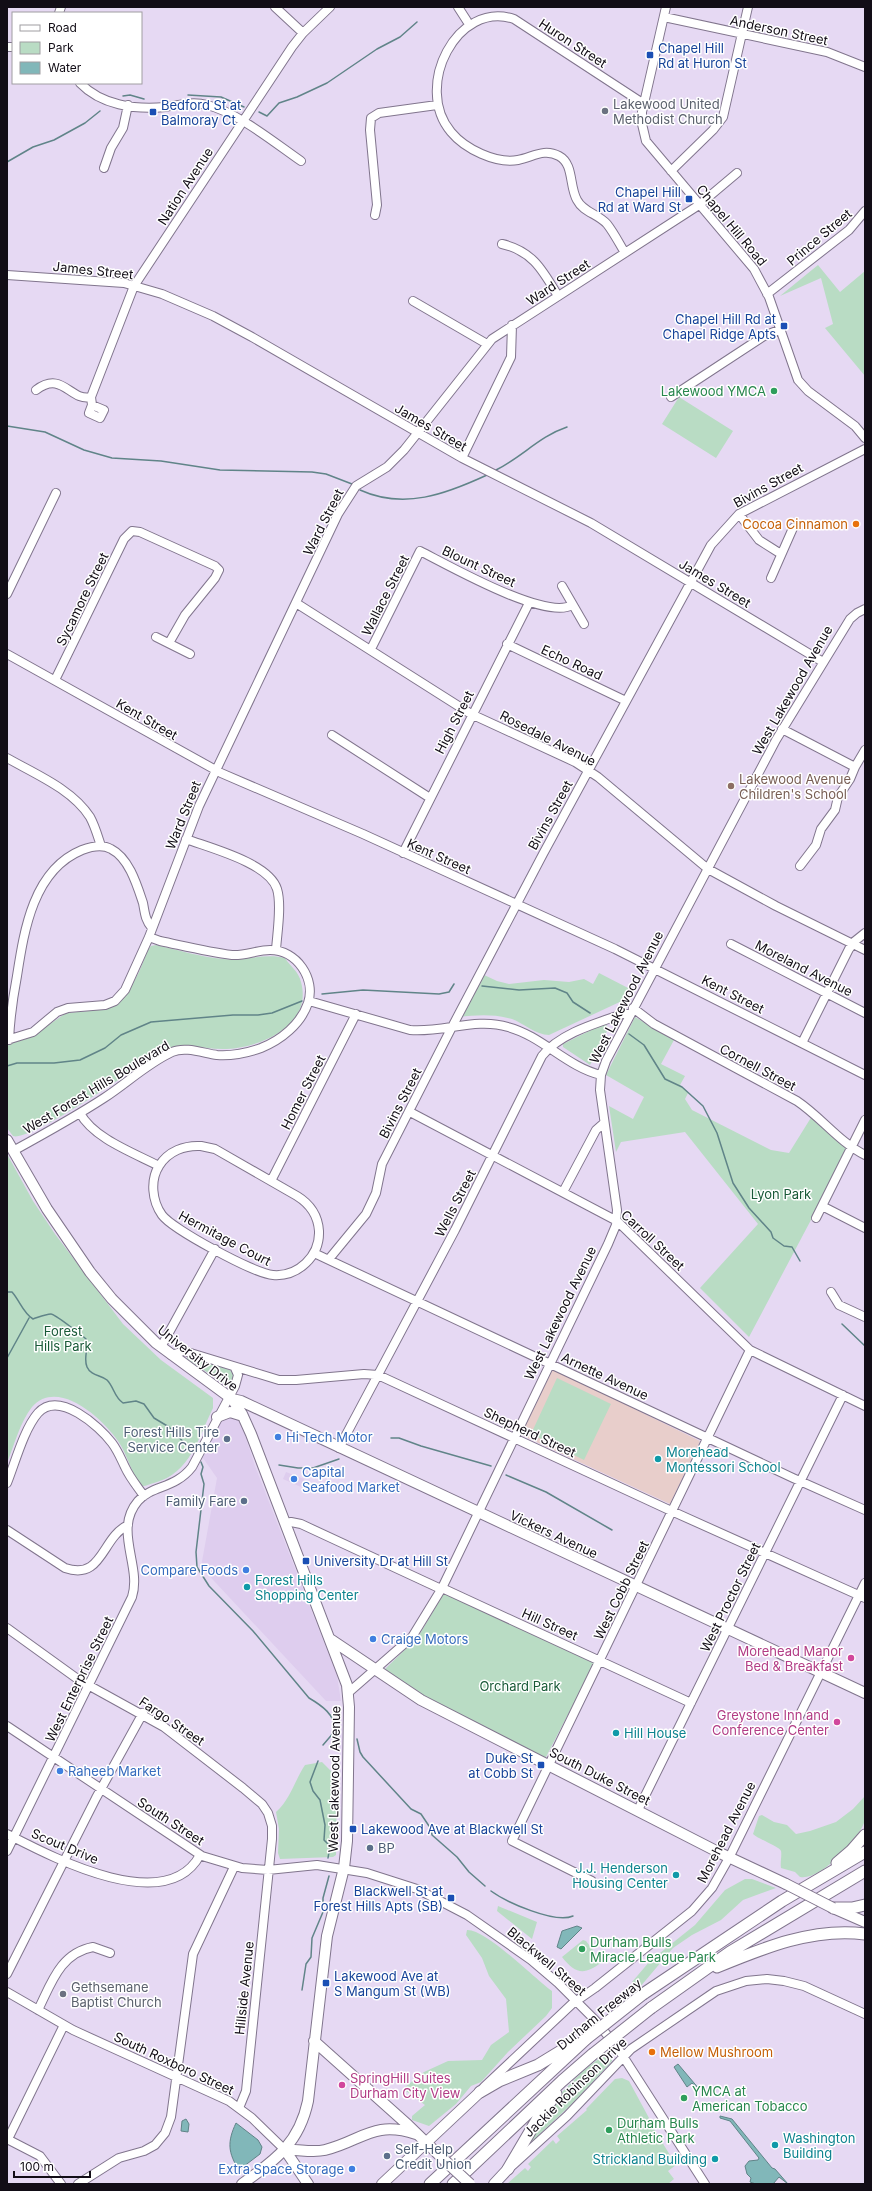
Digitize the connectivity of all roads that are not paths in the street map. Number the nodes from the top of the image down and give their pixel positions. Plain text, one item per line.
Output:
1 (275, 7) edge
2 (330, 7) edge
3 (458, 7) edge
4 (666, 7) edge
5 (748, 7) edge
6 (664, 17) junction
7 (468, 22) junction
8 (303, 33) junction
9 (742, 34) junction
10 (865, 66) edge
11 (81, 84) edge
12 (644, 104) junction
13 (128, 105) junction
14 (437, 105) junction
15 (242, 122) junction
16 (301, 161) dead end
17 (104, 168) dead end
18 (671, 171) junction
19 (737, 173) dead end
20 (700, 205) junction
21 (865, 211) edge
22 (374, 216) dead end
23 (502, 244) dead end
24 (624, 253) junction
25 (7, 275) edge
26 (134, 286) junction
27 (767, 294) junction
28 (558, 296) junction
29 (413, 301) dead end
30 (512, 325) junction
31 (779, 330) junction
32 (487, 344) junction
33 (36, 390) dead end
34 (670, 396) dead end
35 (418, 433) junction
36 (865, 438) edge
37 (865, 449) edge
38 (462, 458) junction
39 (56, 493) dead end
40 (739, 514) junction
41 (793, 528) dead end
42 (420, 551) joint
43 (781, 554) junction
44 (771, 578) dead end
45 (691, 582) junction
46 (562, 586) dead end
47 (7, 594) edge
48 (296, 603) junction
49 (529, 603) junction
50 (572, 605) junction
51 (865, 609) edge
52 (584, 624) dead end
53 (156, 637) dead end
54 (169, 643) junction
55 (507, 644) junction
56 (371, 649) junction
57 (7, 654) edge
58 (190, 654) dead end
59 (823, 662) junction
60 (55, 680) junction
61 (626, 701) junction
62 (471, 714) junction
63 (782, 729) junction
64 (332, 735) dead end
65 (865, 750) edge
66 (7, 758) edge
67 (855, 767) junction
68 (215, 770) junction
69 (588, 771) junction
70 (430, 798) junction
71 (186, 839) junction
72 (102, 846) junction
73 (403, 853) junction
74 (800, 866) dead end
75 (708, 869) junction
76 (516, 904) junction
77 (152, 928) junction
78 (865, 933) edge
79 (149, 937) junction
80 (731, 944) dead end
81 (852, 944) junction
82 (276, 950) junction
83 (865, 950) edge
84 (655, 968) junction
85 (827, 993) junction
86 (309, 1001) junction
87 (631, 1011) junction
88 (865, 1013) edge
89 (356, 1014) junction
90 (452, 1027) junction
91 (8, 1040) edge
92 (802, 1043) junction
93 (549, 1047) junction
94 (601, 1075) junction
95 (865, 1075) edge
96 (410, 1112) junction
97 (80, 1113) junction
98 (865, 1120) edge
99 (604, 1123) junction
100 (7, 1140) edge
101 (851, 1147) junction
102 (13, 1151) junction
103 (492, 1156) junction
104 (865, 1156) edge
105 (159, 1166) junction
106 (271, 1181) junction
107 (563, 1192) junction
108 (822, 1206) junction
109 (816, 1218) dead end
110 (617, 1221) junction
111 (865, 1228) edge
112 (215, 1249) junction
113 (314, 1253) junction
114 (329, 1259) junction
115 (831, 1292) dead end
116 (416, 1302) junction
117 (865, 1317) edge
118 (161, 1347) junction
119 (750, 1350) junction
120 (171, 1355) junction
121 (550, 1363) junction
122 (236, 1368) junction
123 (378, 1375) junction
124 (843, 1395) junction
125 (230, 1398) junction
126 (865, 1406) edge
127 (243, 1416) junction
128 (217, 1417) junction
129 (708, 1437) junction
130 (514, 1438) junction
131 (339, 1448) junction
132 (801, 1481) junction
133 (7, 1483) edge
134 (144, 1496) junction
135 (865, 1510) edge
136 (672, 1511) junction
137 (478, 1512) junction
138 (285, 1523) junction
139 (128, 1525) junction
140 (7, 1530) edge
141 (764, 1553) junction
142 (865, 1583) edge
143 (636, 1586) junction
144 (441, 1588) junction
145 (862, 1597) edge
146 (7, 1628) edge
147 (728, 1629) junction
148 (330, 1639) junction
149 (600, 1660) junction
150 (376, 1670) junction
151 (820, 1673) junction
152 (89, 1686) junction
153 (348, 1693) junction
154 (865, 1693) edge
155 (691, 1703) junction
156 (143, 1713) junction
157 (7, 1726) edge
158 (54, 1758) junction
159 (549, 1765) junction
160 (101, 1790) junction
161 (638, 1810) junction
162 (865, 1834) edge
163 (10, 1835) edge
164 (7, 1851) edge
165 (865, 1852) edge
166 (200, 1855) junction
167 (729, 1858) junction
168 (64, 1861) junction
169 (234, 1867) junction
170 (344, 1868) junction
171 (268, 1870) junction
172 (865, 1871) edge
173 (592, 1881) dead end
174 (782, 1901) junction
175 (865, 1905) edge
176 (833, 1908) junction
177 (865, 1922) edge
178 (865, 1934) edge
179 (110, 1953) dead end
180 (7, 1974) edge
181 (683, 1985) junction
182 (7, 1992) edge
183 (576, 2001) junction
184 (38, 2010) junction
185 (865, 2014) edge
186 (64, 2025) junction
187 (586, 2039) junction
188 (314, 2041) junction
189 (623, 2056) junction
190 (572, 2072) junction
191 (177, 2076) junction
192 (480, 2092) junction
193 (239, 2108) junction
194 (416, 2134) junction
195 (8, 2139) edge
196 (426, 2143) junction
197 (285, 2150) junction
198 (508, 2169) junction
199 (496, 2183) edge
200 (61, 2184) edge
201 (78, 2184) edge
202 (242, 2184) edge
203 (308, 2184) edge
204 (382, 2184) edge
205 (430, 2184) edge
206 (453, 2184) edge
207 (470, 2184) edge
208 (705, 2184) edge

1 - 8 street
2 - 8 street, Nation Avenue
3 - 7 street
4 - 6 street, Chapel Hill Road
5 - 9 street
6 - 9 street, Anderson Street
6 - 12 street, Chapel Hill Road
7 - 12 street, Huron Street
7 - 14 street, Huron Street
8 - 15 street, Nation Avenue
9 - 10 street, Anderson Street
9 - 18 street
11 - 13 street
12 - 18 street, Chapel Hill Road
13 - 15 street
13 - 17 street
14 - 22 street
14 - 24 street, Huron Street
15 - 16 street
15 - 26 street, Nation Avenue
18 - 20 street, Chapel Hill Road
19 - 20 street, Ward Street
20 - 24 street, Ward Street
20 - 27 street, Chapel Hill Road
21 - 27 street, Prince Street
23 - 28 street
24 - 28 street, Ward Street
25 - 26 street, James Street
26 - 33 street, Nation Avenue
26 - 35 street, James Street
27 - 31 street, Chapel Hill Road
28 - 30 street, Ward Street
29 - 32 street
30 - 32 street, Ward Street
30 - 38 street
31 - 34 street
31 - 36 street, Chapel Hill Road
32 - 35 street, Ward Street
35 - 38 street, James Street
35 - 48 street, Ward Street
37 - 40 street, Bivins Street
38 - 45 street, James Street
39 - 47 street
40 - 43 street
40 - 45 street, Bivins Street
41 - 43 street
42 - 49 street, Blount Street
42 - 56 street, Wallace Street
43 - 44 street
45 - 59 street, James Street
45 - 61 street, Bivins Street
46 - 50 street
48 - 56 street, Rosedale Avenue
48 - 68 street, Ward Street
49 - 50 street, Blount Street
49 - 55 street, High Street
50 - 52 street
51 - 59 street, West Lakewood Avenue
53 - 54 street
54 - 58 street
54 - 60 street, Sycamore Street
55 - 61 street, Echo Road
55 - 62 street, High Street
56 - 62 street, Rosedale Avenue
57 - 60 street, Kent Street
59 - 63 street, West Lakewood Avenue
60 - 68 street, Kent Street
61 - 69 street, Bivins Street
62 - 69 street, Rosedale Avenue
62 - 70 street, High Street
63 - 67 street
63 - 75 street, West Lakewood Avenue
64 - 70 street
65 - 67 street
66 - 72 street
67 - 74 street
68 - 71 street, Ward Street
68 - 73 street, Kent Street
69 - 75 street, Rosedale Avenue
69 - 76 street, Bivins Street
70 - 73 street, High Street
71 - 77 street, Ward Street
71 - 82 street
72 - 77 street
72 - 91 street
73 - 76 street, Kent Street
75 - 81 street, Rosedale Avenue
75 - 84 street, West Lakewood Avenue
76 - 84 street, Kent Street
76 - 90 street, Bivins Street
77 - 79 street, Ward Street
78 - 81 street
79 - 82 street
79 - 91 street
80 - 85 street, Moreland Avenue
81 - 83 street, Rosedale Avenue
81 - 85 street
82 - 86 street, West Forest Hills Boulevard
84 - 87 street, West Lakewood Avenue
84 - 92 street, Kent Street
85 - 88 street, Moreland Avenue
85 - 92 street
86 - 89 street
86 - 97 street, West Forest Hills Boulevard
87 - 93 street, Wells Street
87 - 94 street, West Lakewood Avenue
87 - 101 street, Cornell Street
89 - 90 street
89 - 106 street, Homer Street
90 - 93 street
90 - 96 street, Bivins Street
92 - 95 street, Kent Street
93 - 94 street
93 - 103 street, Wells Street
94 - 99 street, West Lakewood Avenue
96 - 103 street, Carroll Street
96 - 114 street, Bivins Street
97 - 102 street, West Forest Hills Boulevard
97 - 105 street
98 - 101 street
99 - 107 street
99 - 110 street, West Lakewood Avenue
100 - 102 main road, University Drive
101 - 104 street, Cornell Street
101 - 108 street
102 - 118 main road, University Drive
103 - 107 street, Carroll Street
103 - 116 street, Wells Street
105 - 106 street, Hermitage Court
105 - 112 street, Hermitage Court
106 - 113 street, Hermitage Court
107 - 110 street, Carroll Street
108 - 109 street
108 - 111 street
110 - 119 street, Carroll Street
110 - 121 street, West Lakewood Avenue
112 - 113 street, Hermitage Court
112 - 118 street
113 - 114 street, Arnette Avenue
114 - 116 street, Arnette Avenue
115 - 117 street
116 - 121 street, Arnette Avenue
116 - 123 street, Wells Street
118 - 120 main road, University Drive
119 - 124 street, Carroll Street
119 - 129 street, West Cobb Street
120 - 122 street, Shepherd Street
120 - 125 main road, University Drive
121 - 129 street, Arnette Avenue
121 - 130 street, West Lakewood Avenue
122 - 123 street, Shepherd Street
122 - 125 street
123 - 130 street, Shepherd Street
123 - 131 street, Wells Street
124 - 126 street, Carroll Street
124 - 132 street, West Proctor Street
125 - 127 main road, University Drive
125 - 128 street
125 - 131 main road, Vickers Avenue
127 - 128 main road
127 - 138 main road, University Drive
128 - 134 street
129 - 132 street, Arnette Avenue
129 - 136 street, West Cobb Street
130 - 136 street, Shepherd Street
130 - 137 street, West Lakewood Avenue
131 - 137 main road, Vickers Avenue
132 - 135 street, Arnette Avenue
132 - 141 street, West Proctor Street
133 - 134 street
134 - 139 street
136 - 141 street, Shepherd Street
136 - 143 street, West Cobb Street
137 - 143 main road, Vickers Avenue
137 - 144 street, West Lakewood Avenue
138 - 144 street, Hill Street
138 - 148 main road, University Drive
139 - 140 street
139 - 152 street, West Enterprise Street
141 - 145 street, Shepherd Street
141 - 147 street, West Proctor Street
142 - 145 street, Morehead Avenue
143 - 147 main road, Vickers Avenue
143 - 149 street, West Cobb Street
144 - 149 street, Hill Street
144 - 150 street, West Lakewood Avenue
145 - 151 street, Morehead Avenue
146 - 152 street, Fargo Street
147 - 151 main road, Vickers Avenue
147 - 155 street, West Proctor Street
148 - 150 main road, South Duke Street
148 - 153 main road, University Drive
149 - 155 street, Hill Street
149 - 159 street, West Cobb Street
150 - 153 street, West Lakewood Avenue
150 - 159 main road, South Duke Street
151 - 154 main road, Vickers Avenue
151 - 167 street, Morehead Avenue
152 - 156 street, Fargo Street
152 - 158 street, West Enterprise Street
153 - 170 main road, West Lakewood Avenue
155 - 161 street, West Proctor Street
156 - 160 street
156 - 171 street, Fargo Street
157 - 158 street, South Street
158 - 160 street, South Street
158 - 163 street, West Enterprise Street
159 - 161 main road, South Duke Street
159 - 173 street, West Cobb Street
160 - 166 street, South Street
160 - 168 street
161 - 167 main road, South Duke Street
162 - 174 highway
163 - 164 street, West Enterprise Street
163 - 168 street, Scout Drive
165 - 174 highway, Durham Freeway
166 - 168 street, Scout Drive
166 - 169 street, South Street
167 - 176 main road, South Duke Street, bridge
167 - 183 street, Morehead Avenue
168 - 180 street
169 - 171 street, South Street
169 - 191 street
170 - 171 street, South Street
170 - 183 street, Blackwell Street
170 - 188 main road, West Lakewood Avenue
171 - 193 street, Hillside Avenue
172 - 181 highway
174 - 187 highway, Durham Freeway, bridge
175 - 176 highway
176 - 177 main road, South Duke Street
178 - 181 highway
179 - 184 street
181 - 190 highway, bridge
182 - 184 street, South Roxboro Street
183 - 189 street, Blackwell Street
183 - 192 street, Morehead Avenue
184 - 186 street, South Roxboro Street
185 - 189 street, Jackie Robinson Drive
186 - 191 street, South Roxboro Street
186 - 195 street
187 - 192 highway
187 - 205 highway, Durham Freeway
188 - 194 main road
188 - 197 main road, West Lakewood Avenue
189 - 198 street, Jackie Robinson Drive
189 - 208 street, Blackwell Street
190 - 198 highway
190 - 206 highway
191 - 193 street, South Roxboro Street
191 - 201 street
192 - 196 main road, Morehead Avenue
193 - 197 street, South Roxboro Street
194 - 196 main road
194 - 197 main road
195 - 200 street
196 - 204 main road, Morehead Avenue
196 - 207 main road, bridge
197 - 202 main road, West Lakewood Avenue
197 - 203 main road, South Roxboro Street
198 - 199 main road, Jackie Robinson Drive

